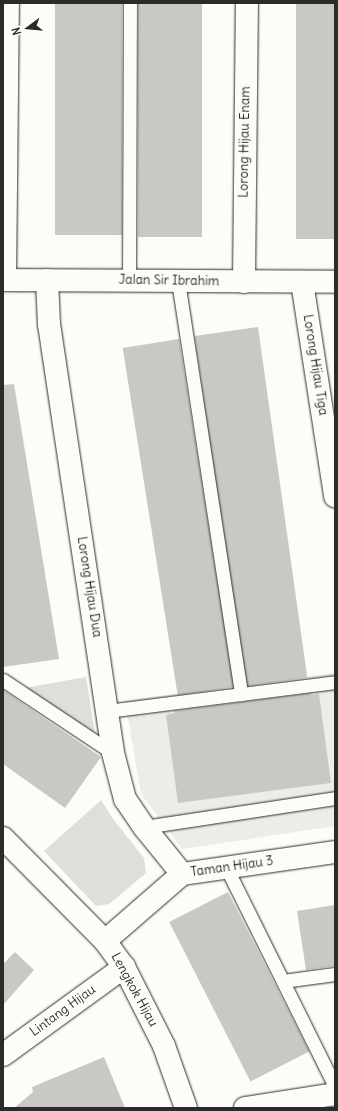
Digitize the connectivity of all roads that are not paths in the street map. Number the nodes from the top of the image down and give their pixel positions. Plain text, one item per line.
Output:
1 (8, 3) edge
2 (130, 3) edge
3 (247, 3) edge
4 (4, 280) edge
5 (47, 280) junction
6 (129, 281) junction
7 (178, 281) junction
8 (244, 282) junction
9 (302, 282) junction
10 (335, 282) edge
11 (335, 496) edge
12 (3, 680) edge
13 (335, 682) edge
14 (241, 694) junction
15 (107, 711) junction
16 (113, 753) junction
17 (335, 798) edge
18 (144, 827) junction
19 (3, 838) edge
20 (335, 852) edge
21 (227, 869) junction
22 (182, 874) junction
23 (105, 941) junction
24 (124, 967) junction
25 (335, 974) edge
26 (282, 981) junction
27 (3, 1056) edge
28 (335, 1087) edge
29 (335, 1094) edge
30 (186, 1108) edge
31 (245, 1108) edge

1 - 4 street
2 - 6 lane
3 - 8 street, Lorong Hijau Enam
4 - 5 street, Jalan Sir Ibrahim
5 - 6 street, Jalan Sir Ibrahim
5 - 15 street, Lorong Hijau Dua
6 - 7 street, Jalan Sir Ibrahim
7 - 8 street, Jalan Sir Ibrahim
7 - 14 lane
8 - 9 street, Jalan Sir Ibrahim
9 - 10 street, Jalan Sir Ibrahim
9 - 11 street, Lorong Hijau Tiga
12 - 16 lane
13 - 14 lane
14 - 15 lane
15 - 16 street, Lorong Hijau Dua
16 - 18 street, Lorong Hijau Dua
17 - 18 lane
18 - 22 street, Lorong Hijau Dua
19 - 23 street, Lengkok Hijau
20 - 21 street, Taman Hijau 3
21 - 22 street, Taman Hijau 3
21 - 26 lane
22 - 23 street, Taman Hijau 3
23 - 24 street, Lengkok Hijau
24 - 27 street, Lintang Hijau
24 - 30 street, Lengkok Hijau
25 - 26 lane
26 - 28 lane
29 - 31 street

